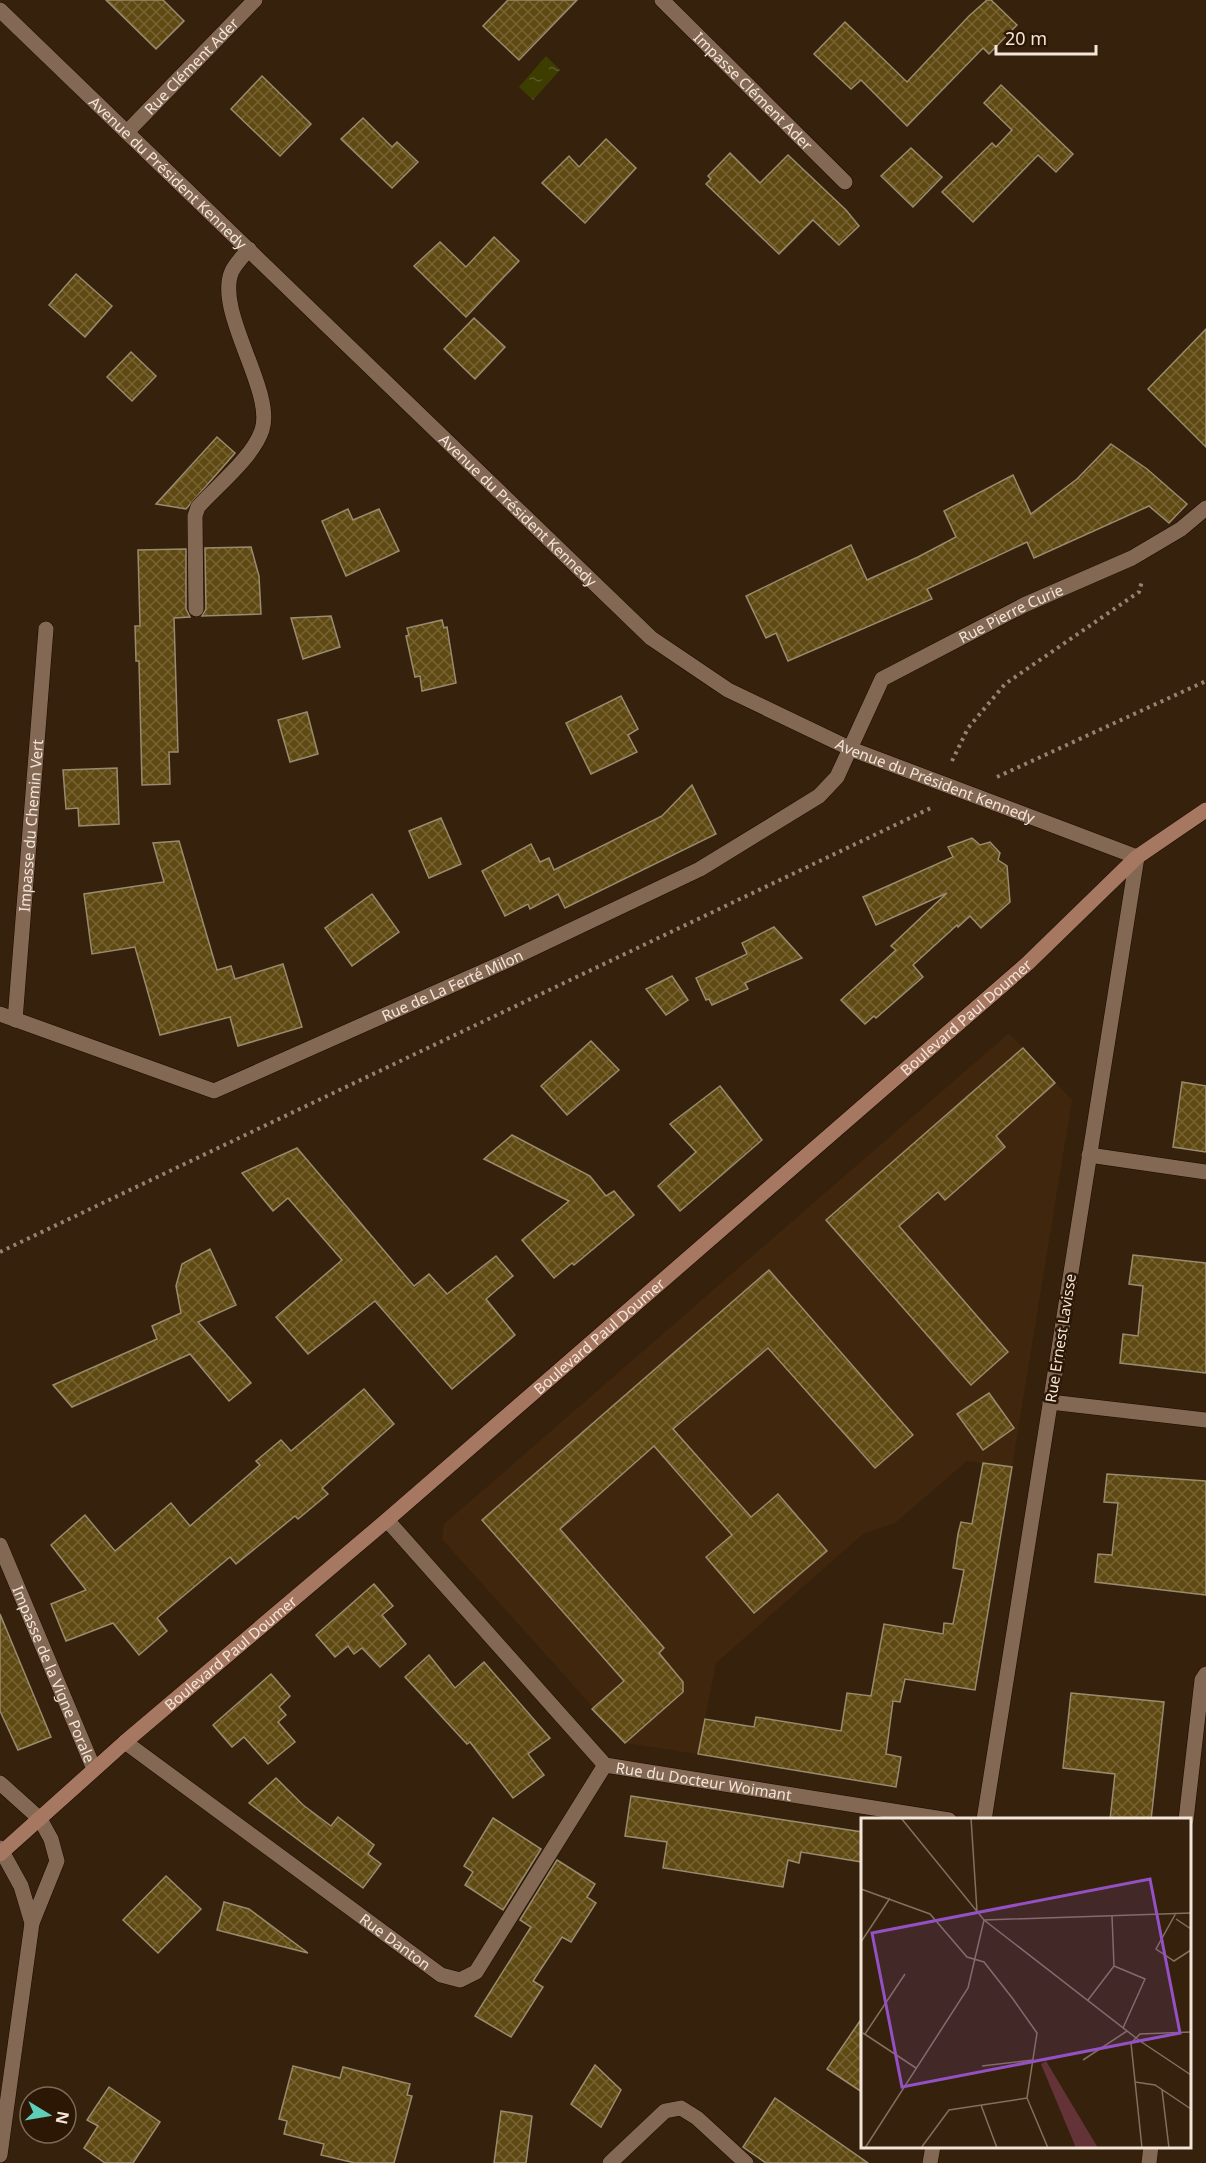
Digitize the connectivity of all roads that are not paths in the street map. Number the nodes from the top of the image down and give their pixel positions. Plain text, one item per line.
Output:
1 (255, 0) edge
2 (662, 0) edge
3 (0, 10) edge
4 (127, 132) junction
5 (845, 182) dead end
6 (249, 249) junction
7 (1206, 508) edge
8 (196, 609) dead end
9 (46, 629) dead end
10 (851, 750) junction
11 (1203, 814) edge
12 (1137, 857) junction
13 (0, 1014) edge
14 (15, 1020) junction
15 (1089, 1155) junction
16 (1206, 1172) edge
17 (1050, 1401) junction
18 (1206, 1420) edge
19 (387, 1520) junction
20 (0, 1545) edge
21 (1206, 1674) edge
22 (125, 1742) junction
23 (605, 1766) junction
24 (94, 1769) junction
25 (0, 1783) edge
26 (936, 1818) edge
27 (984, 1818) edge
28 (1186, 1818) edge
29 (40, 1819) junction
30 (1, 1851) edge
31 (32, 1923) junction
32 (933, 2148) edge
33 (1151, 2148) edge
34 (0, 2155) edge
35 (610, 2163) edge
36 (746, 2163) edge
37 (930, 2163) edge
38 (1149, 2163) edge

1 - 4 street, Rue Clément Ader
2 - 5 street, Impasse Clément Ader
3 - 4 street, Avenue du Président Kennedy
4 - 6 street, Avenue du Président Kennedy
6 - 8 street
6 - 10 street, Avenue du Président Kennedy
7 - 10 street, Rue Pierre Curie
9 - 14 street, Impasse du Chemin Vert
10 - 12 street, Avenue du Président Kennedy
10 - 14 street, Rue de La Ferté Milon
11 - 12 main road, Boulevard Paul Doumer
12 - 15 street, Rue Ernest Lavisse
12 - 19 main road, Boulevard Paul Doumer
13 - 14 street, Rue de La Ferté Milon
15 - 16 street
15 - 17 street, Rue Ernest Lavisse
17 - 18 street
17 - 27 street, Rue Ernest Lavisse
19 - 22 main road, Boulevard Paul Doumer
19 - 23 street, Rue du Docteur Woimant
20 - 24 street, Impasse de la Vigne Porale
21 - 28 street
22 - 23 street, Rue Danton
22 - 24 main road, Boulevard Paul Doumer
23 - 26 street, Rue du Docteur Woimant
24 - 29 main road, Boulevard Paul Doumer
25 - 29 street
29 - 30 main road, Boulevard Paul Doumer
29 - 31 street
30 - 31 street
31 - 34 street
32 - 37 street
33 - 38 street
35 - 36 street

